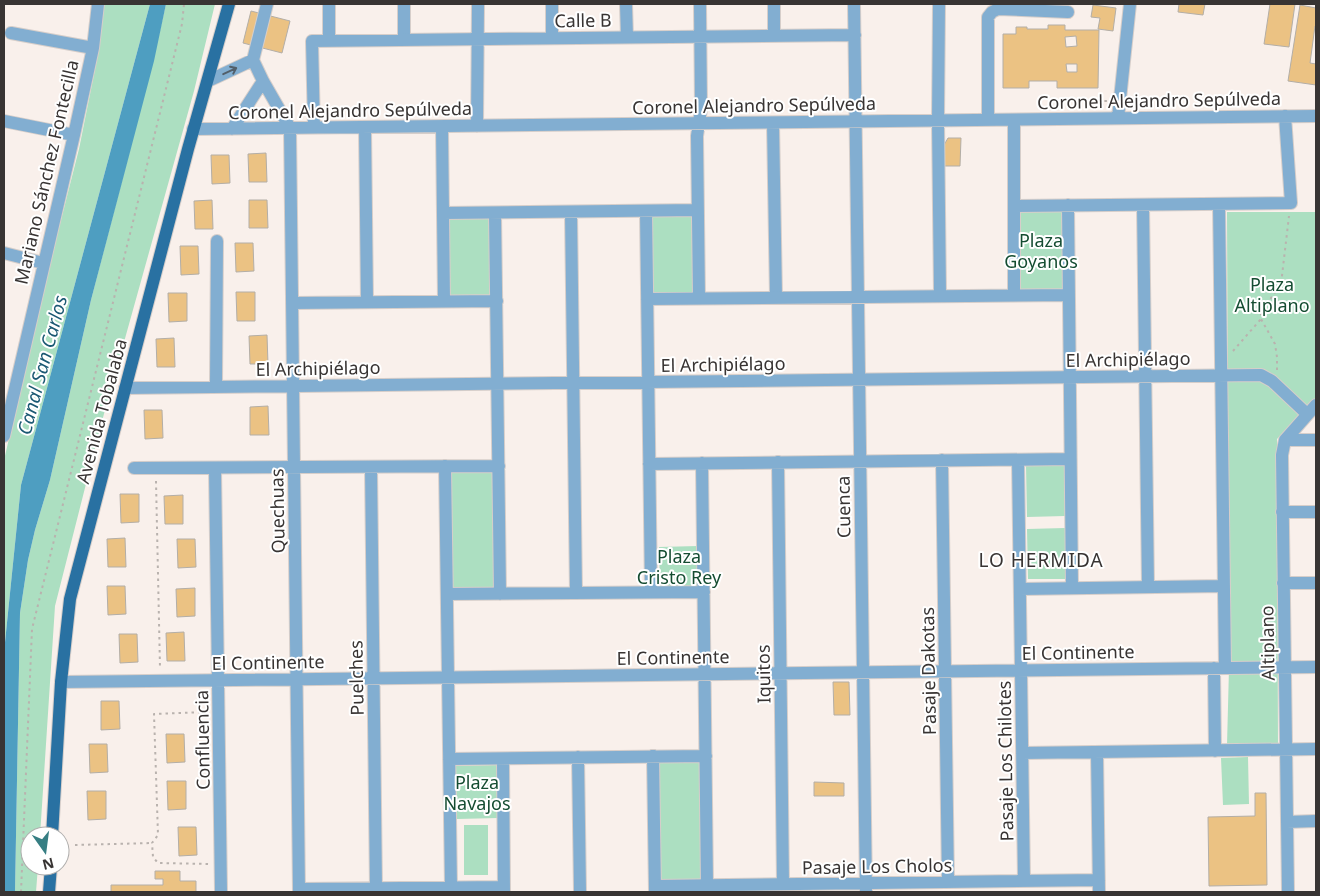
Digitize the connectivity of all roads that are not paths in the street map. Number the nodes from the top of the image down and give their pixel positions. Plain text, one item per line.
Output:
1 (98, 4) edge
2 (229, 4) edge
3 (267, 4) edge
4 (329, 4) edge
5 (404, 4) edge
6 (478, 4) edge
7 (552, 4) edge
8 (626, 4) edge
9 (700, 4) edge
10 (774, 4) edge
11 (854, 4) edge
12 (939, 4) edge
13 (1130, 4) edge
14 (1068, 12) dead end
15 (11, 33) dead end
16 (855, 35) junction
17 (700, 36) junction
18 (774, 36) junction
19 (627, 37) junction
20 (552, 38) junction
21 (478, 39) junction
22 (404, 40) junction
23 (329, 41) junction
24 (93, 48) junction
25 (253, 60) junction
26 (263, 80) junction
27 (208, 81) junction
28 (1285, 116) junction
29 (1316, 116) edge
30 (1118, 118) junction
31 (988, 120) junction
32 (1014, 120) junction
33 (4, 121) edge
34 (938, 121) junction
35 (856, 122) junction
36 (699, 123) junction
37 (773, 123) junction
38 (442, 126) junction
39 (477, 126) junction
40 (365, 127) junction
41 (290, 128) junction
42 (314, 128) junction
43 (232, 129) junction
44 (193, 130) junction
45 (74, 135) junction
46 (1219, 204) junction
47 (1143, 205) junction
48 (1015, 206) junction
49 (1068, 206) junction
50 (646, 210) junction
51 (698, 210) junction
52 (571, 212) junction
53 (443, 213) junction
54 (495, 213) junction
55 (217, 241) dead end
56 (4, 253) edge
57 (44, 262) junction
58 (940, 295) junction
59 (1014, 295) junction
60 (1069, 295) junction
61 (858, 296) junction
62 (776, 297) junction
63 (647, 298) junction
64 (699, 298) junction
65 (497, 301) junction
66 (367, 302) junction
67 (444, 302) junction
68 (292, 303) junction
69 (1221, 369) junction
70 (1145, 376) junction
71 (1070, 377) junction
72 (859, 380) junction
73 (648, 382) junction
74 (574, 383) junction
75 (498, 384) junction
76 (293, 386) junction
77 (216, 387) junction
78 (125, 388) junction
79 (1312, 409) edge
80 (4, 436) edge
81 (1285, 440) junction
82 (1316, 440) edge
83 (1070, 459) junction
84 (942, 460) junction
85 (1018, 460) junction
86 (778, 462) junction
87 (860, 462) junction
88 (650, 464) junction
89 (702, 464) junction
90 (445, 466) junction
91 (499, 466) junction
92 (294, 467) junction
93 (371, 467) junction
94 (134, 468) dead end
95 (215, 468) junction
96 (1282, 512) junction
97 (1316, 512) edge
98 (1283, 583) junction
99 (1316, 583) edge
100 (1224, 586) junction
101 (1148, 587) junction
102 (1072, 588) junction
103 (1020, 589) junction
104 (651, 592) junction
105 (704, 592) junction
106 (576, 593) junction
107 (447, 594) junction
108 (500, 594) junction
109 (1284, 667) junction
110 (1316, 667) edge
111 (1219, 668) junction
112 (1021, 670) junction
113 (945, 671) junction
114 (863, 672) junction
115 (780, 673) junction
116 (705, 674) junction
117 (448, 677) junction
118 (374, 678) junction
119 (297, 679) junction
120 (218, 680) junction
121 (61, 682) junction
122 (1286, 750) junction
123 (1316, 750) edge
124 (1215, 751) junction
125 (1097, 752) junction
126 (1022, 753) junction
127 (653, 756) junction
128 (706, 756) junction
129 (503, 758) junction
130 (578, 758) junction
131 (449, 759) junction
132 (1316, 821) edge
133 (1287, 822) junction
134 (53, 826) edge
135 (51, 876) edge
136 (1024, 881) junction
137 (948, 882) junction
138 (783, 884) junction
139 (707, 885) junction
140 (1099, 886) edge
141 (451, 888) junction
142 (865, 888) edge
143 (376, 889) junction
144 (655, 889) edge
145 (504, 890) edge
146 (299, 891) edge
147 (50, 892) edge
148 (222, 892) edge
149 (580, 892) edge
150 (1288, 892) edge

1 - 24 street, Mariano Sánchez Fontecilla
2 - 27 main road, Avenida Tobalaba
3 - 25 street
4 - 23 street
5 - 22 street
6 - 21 street
7 - 20 street
8 - 19 street
9 - 17 street
10 - 18 street
11 - 16 street, Cuenca
12 - 34 street
13 - 30 street
14 - 31 street
15 - 24 street
16 - 18 street, Calle B
16 - 35 street, Cuenca
17 - 18 street, Calle B
17 - 19 street, Calle B
17 - 36 street
19 - 20 street, Calle B
20 - 21 street, Calle B
21 - 22 street, Calle B
21 - 39 street
22 - 23 street, Calle B
23 - 42 street, Calle B
24 - 45 street, Mariano Sánchez Fontecilla
25 - 26 street
27 -> 25 street
26 - 41 street
26 - 43 street
27 - 44 main road, Avenida Tobalaba
28 - 29 street, Coronel Alejandro Sepúlveda
28 - 30 street, Coronel Alejandro Sepúlveda
28 - 46 street
30 - 32 street, Coronel Alejandro Sepúlveda
31 - 32 street, Coronel Alejandro Sepúlveda
31 - 34 street, Coronel Alejandro Sepúlveda
32 - 48 street
33 - 45 street
34 - 35 street, Coronel Alejandro Sepúlveda
34 - 58 street
35 - 37 street, Coronel Alejandro Sepúlveda
35 - 61 street, Cuenca
36 - 37 street, Coronel Alejandro Sepúlveda
36 - 39 street, Coronel Alejandro Sepúlveda
36 - 51 street
37 - 62 street
38 - 39 street, Coronel Alejandro Sepúlveda
38 - 40 street, Coronel Alejandro Sepúlveda
38 - 53 street
40 - 42 street, Coronel Alejandro Sepúlveda
40 - 66 street
41 - 42 street, Coronel Alejandro Sepúlveda
41 - 43 street, Coronel Alejandro Sepúlveda
41 - 68 street, Quechuas
43 - 44 street, Coronel Alejandro Sepúlveda
44 - 78 main road, Avenida Tobalaba
45 - 57 street, Mariano Sánchez Fontecilla
46 - 47 street
46 - 69 street
47 - 49 street
47 - 70 street
48 - 49 street
48 - 59 street
49 - 60 street
50 - 51 street
50 - 52 street
50 - 63 street
51 - 64 street
52 - 54 street
52 - 74 street
53 - 54 street
53 - 67 street
54 - 65 street
55 - 77 street
56 - 57 street
57 - 80 street, Mariano Sánchez Fontecilla
58 - 59 street
58 - 61 street
59 - 60 street
60 - 71 street
61 - 62 street
61 - 72 street, Cuenca
62 - 64 street
63 - 64 street
63 - 73 street
65 - 67 street
65 - 75 street
66 - 67 street
66 - 68 street
68 - 76 street, Quechuas
69 - 70 street, El Archipiélago
69 - 79 street, El Archipiélago
69 - 100 street
70 - 71 street, El Archipiélago
70 - 101 street
71 - 72 street, El Archipiélago
71 - 83 street
72 - 73 street, El Archipiélago
72 - 87 street, Cuenca
73 - 74 street, El Archipiélago
73 - 88 street
74 - 75 street, El Archipiélago
74 - 106 street
75 - 76 street, El Archipiélago
75 - 91 street
76 - 77 street, El Archipiélago
76 - 92 street, Quechuas
77 - 78 street, El Archipiélago
78 - 121 main road, Avenida Tobalaba
79 - 81 street
81 - 82 street
81 - 96 street, Altiplano
83 - 85 street
83 - 102 street
84 - 85 street
84 - 87 street
84 - 113 street, Pasaje Dakotas
85 - 103 street, Pasaje Los Chilotes
86 - 87 street
86 - 89 street
86 - 115 street, Iquitos
87 - 114 street, Cuenca
88 - 89 street
88 - 104 street
89 - 105 street
90 - 91 street
90 - 93 street
90 - 107 street
91 - 108 street
92 - 93 street
92 - 95 street
92 - 119 street, Quechuas
93 - 118 street, Puelches
94 - 95 street
95 - 120 street, Confluencia
96 - 97 street
96 - 98 street, Altiplano
98 - 99 street
98 - 109 street, Altiplano
100 - 101 street
100 - 111 street
101 - 102 street
102 - 103 street
103 - 112 street, Pasaje Los Chilotes
104 - 105 street
104 - 106 street
105 - 116 street
106 - 108 street
107 - 108 street
107 - 117 street
109 - 110 street, El Continente
109 - 111 street, El Continente
109 - 122 street, Altiplano
111 - 112 street, El Continente
111 - 124 street
112 - 113 street, El Continente
112 - 126 street, Pasaje Los Chilotes
113 - 114 street, El Continente
113 - 137 street, Pasaje Dakotas
114 - 115 street, El Continente
114 - 142 street, Cuenca
115 - 116 street, El Continente
115 - 138 street, Iquitos
116 - 117 street, El Continente
116 - 128 street
117 - 118 street, El Continente
117 - 131 street
118 - 119 street, El Continente
118 - 143 street, Puelches
119 - 120 street, El Continente
119 - 146 street, Quechuas
120 - 121 street, El Continente
120 - 148 street, Confluencia
121 - 134 main road, Avenida Tobalaba
122 - 123 street
122 - 124 street
122 - 133 street, Altiplano
124 - 125 street
125 - 126 street
125 - 140 street
126 - 136 street, Pasaje Los Chilotes
127 - 128 street
127 - 130 street
127 - 144 street
128 - 139 street
129 - 130 street
129 - 131 street
129 - 145 street
130 - 149 street
131 - 141 street
132 - 133 street
133 - 150 street, Altiplano
135 - 147 main road
136 - 137 street, Pasaje Los Cholos
136 - 140 street, Pasaje Los Cholos
137 - 142 street, Pasaje Los Cholos
138 - 139 street, Pasaje Los Cholos
138 - 142 street, Pasaje Los Cholos
139 - 144 street, Pasaje Los Cholos
141 - 143 street
141 - 145 street
143 - 146 street

